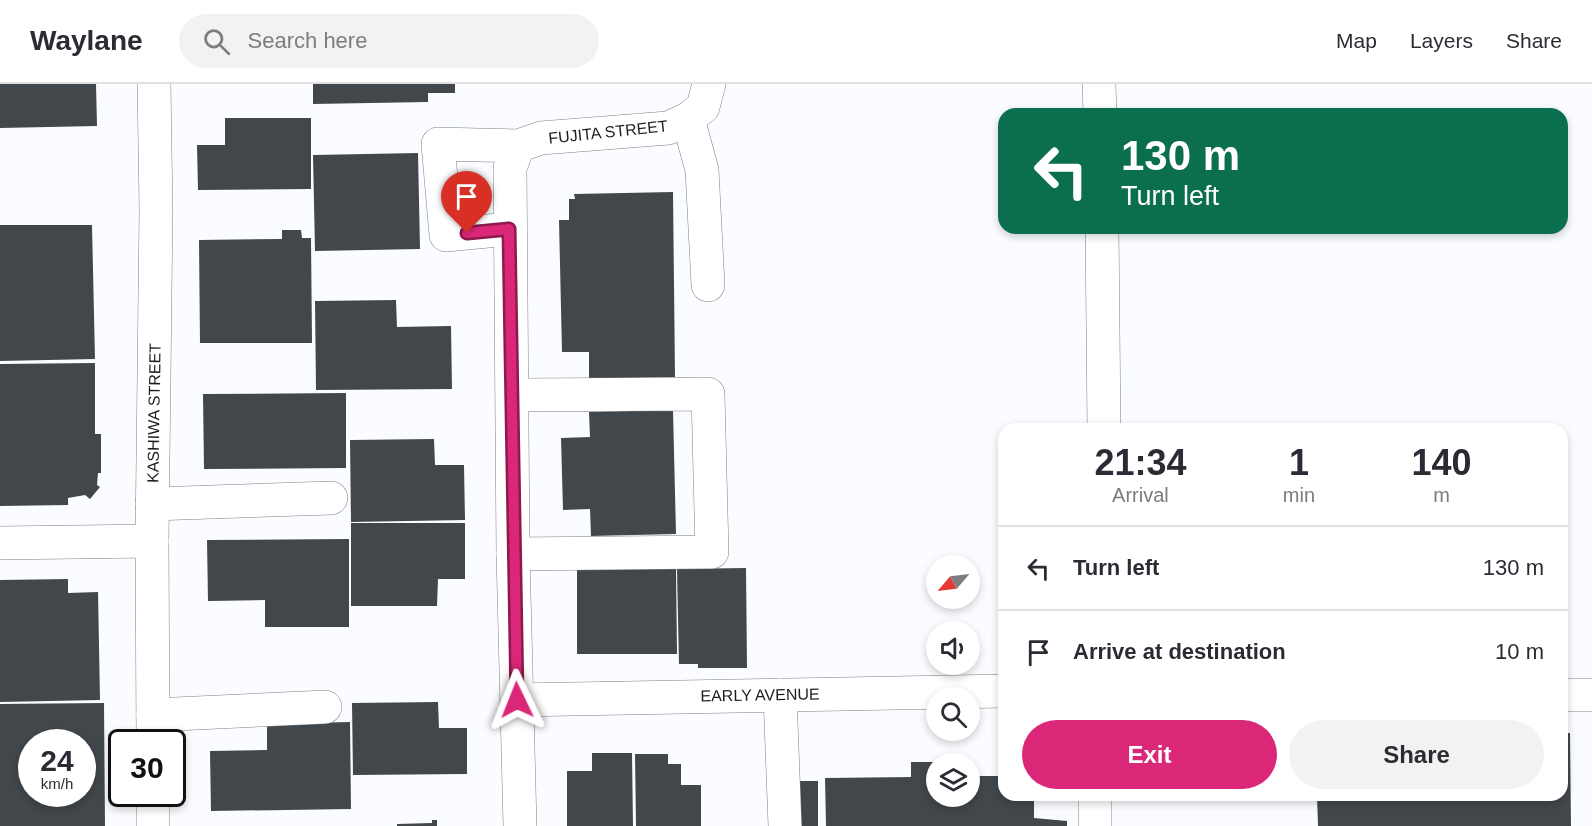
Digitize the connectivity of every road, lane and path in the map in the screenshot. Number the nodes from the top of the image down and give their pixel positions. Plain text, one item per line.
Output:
1 (154, 84) edge
2 (709, 84) edge
3 (1099, 84) edge
4 (1100, 108) edge
5 (688, 119) junction
6 (518, 146) junction
7 (509, 229) junction
8 (1102, 234) edge
9 (708, 285) dead end
10 (513, 395) junction
11 (1104, 423) edge
12 (331, 498) dead end
13 (152, 504) junction
14 (152, 541) junction
15 (0, 543) edge
16 (513, 554) junction
17 (998, 691) edge
18 (780, 695) junction
19 (1568, 695) edge
20 (1592, 695) edge
21 (517, 700) junction
22 (325, 706) dead end
23 (153, 729) edge
24 (1095, 801) edge
25 (153, 807) edge
26 (153, 826) edge
27 (520, 826) edge
28 (785, 826) edge
29 (1095, 826) edge

1 - 13 street, KASHIWA STREET
2 - 5 street, FUJITA STREET
3 - 4 street
5 - 6 street, FUJITA STREET
5 - 9 street
6 - 7 street
6 - 7 street, FUJITA STREET
7 - 10 street
8 - 11 street
10 - 16 street
10 - 16 street
12 - 13 street
13 - 14 street, KASHIWA STREET
14 - 15 street
14 - 23 street, KASHIWA STREET
16 - 21 street
17 - 18 street, EARLY AVENUE
18 - 21 street, EARLY AVENUE
18 - 28 street
19 - 20 street
21 - 27 street
22 - 23 street
24 - 29 street
25 - 26 street

